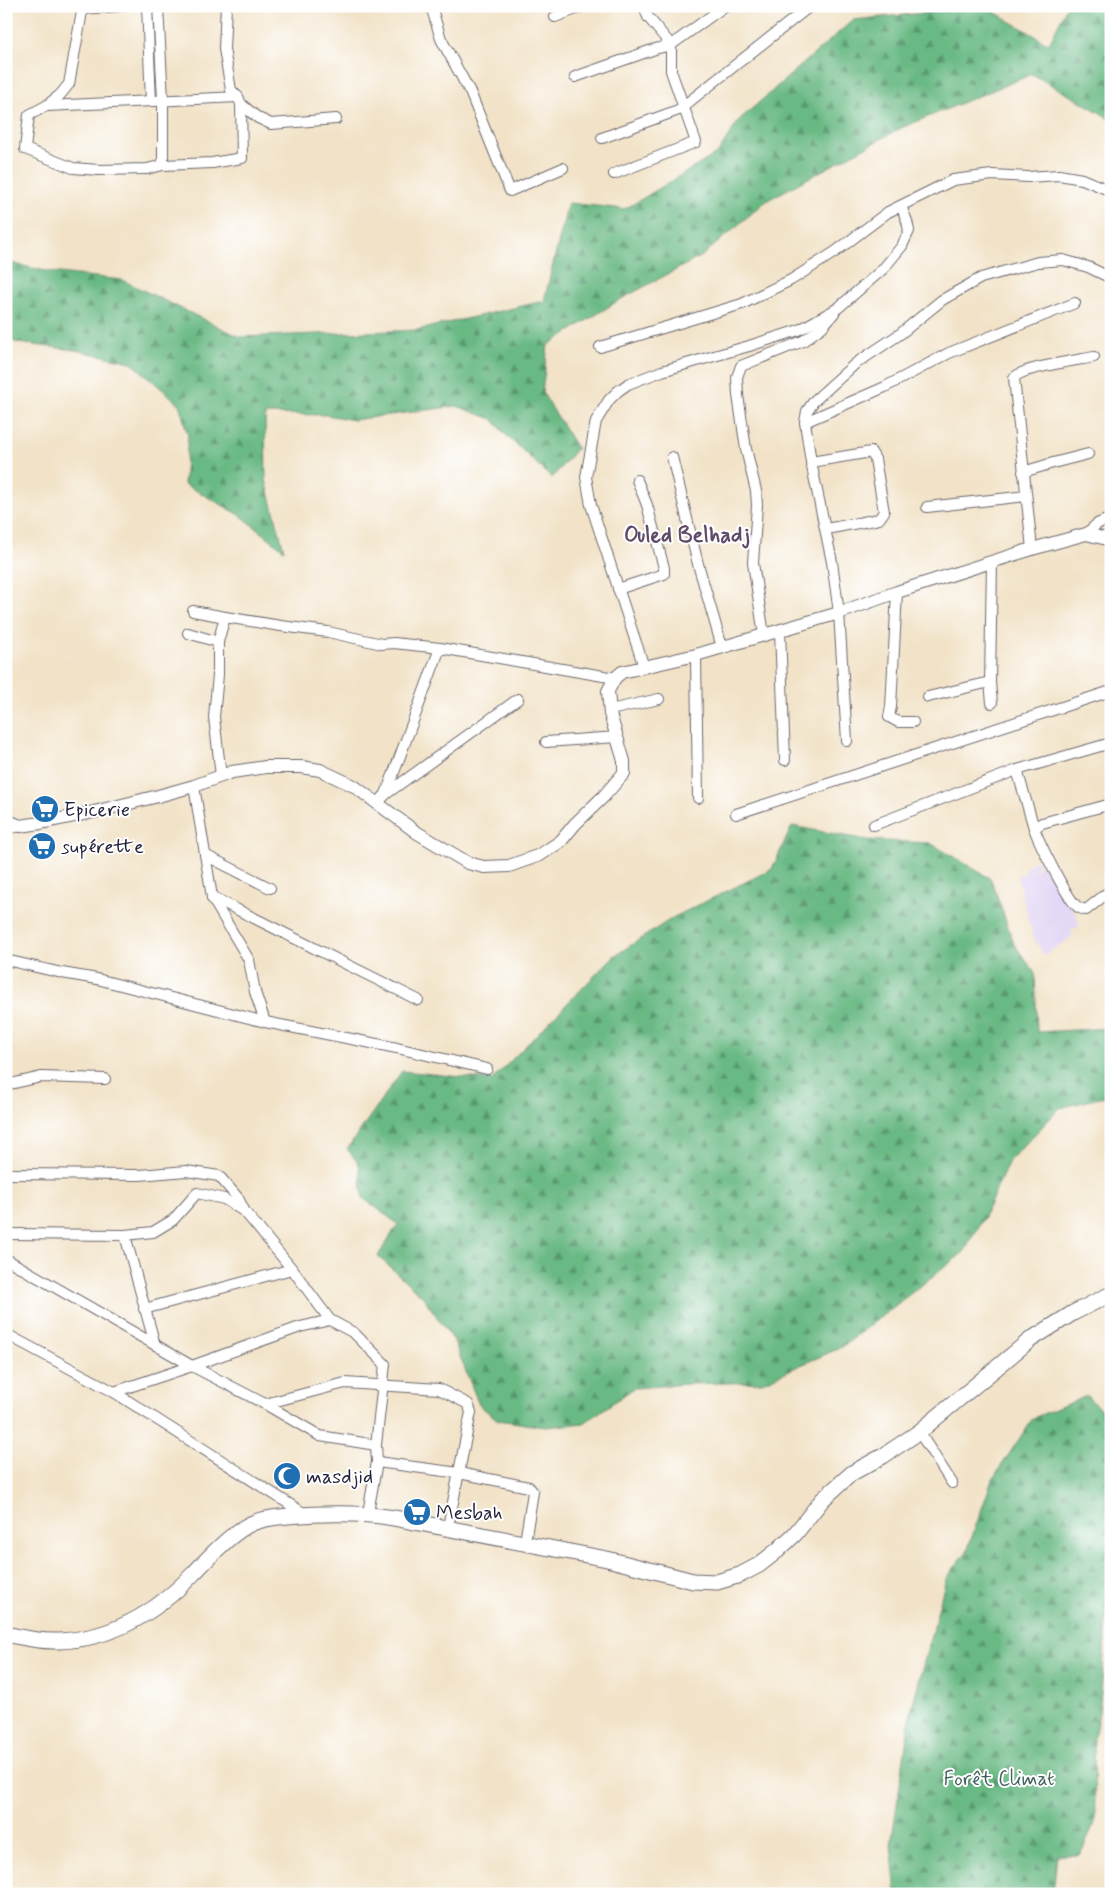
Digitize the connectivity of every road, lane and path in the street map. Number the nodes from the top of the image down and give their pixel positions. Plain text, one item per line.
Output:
1 (120, 6) edge
2 (147, 6) edge
3 (158, 6) edge
4 (226, 6) edge
5 (431, 6) edge
6 (584, 6) edge
7 (644, 6) edge
8 (725, 6) edge
9 (810, 6) edge
10 (83, 8) edge
11 (555, 17) dead end
12 (671, 45) junction
13 (575, 77) dead end
14 (163, 100) junction
15 (240, 100) junction
16 (151, 101) junction
17 (46, 106) junction
18 (684, 108) junction
19 (336, 119) dead end
20 (602, 138) dead end
21 (163, 165) junction
22 (563, 168) dead end
23 (614, 174) dead end
24 (1111, 191) edge
25 (900, 206) junction
26 (1111, 278) edge
27 (1074, 303) dead end
28 (838, 308) junction
29 (600, 347) dead end
30 (1094, 357) dead end
31 (806, 422) junction
32 (1088, 454) dead end
33 (672, 457) dead end
34 (811, 462) junction
35 (1024, 472) junction
36 (637, 480) dead end
37 (1026, 496) junction
38 (927, 507) dead end
39 (1111, 518) edge
40 (826, 529) junction
41 (1086, 534) junction
42 (1111, 540) edge
43 (1032, 549) junction
44 (992, 563) junction
45 (618, 589) junction
46 (897, 592) junction
47 (193, 611) dead end
48 (839, 613) junction
49 (226, 617) junction
50 (780, 630) junction
51 (188, 633) dead end
52 (764, 635) junction
53 (218, 642) junction
54 (722, 647) junction
55 (440, 648) junction
56 (696, 655) junction
57 (644, 667) junction
58 (615, 678) junction
59 (990, 682) junction
60 (1111, 691) edge
61 (928, 697) dead end
62 (518, 699) dead end
63 (659, 699) dead end
64 (992, 703) dead end
65 (610, 710) junction
66 (913, 722) dead end
67 (617, 738) junction
68 (847, 741) dead end
69 (546, 742) dead end
70 (1111, 744) edge
71 (785, 760) dead end
72 (1017, 770) junction
73 (222, 776) junction
74 (194, 786) junction
75 (386, 794) junction
76 (698, 798) dead end
77 (377, 804) junction
78 (1111, 804) edge
79 (736, 814) dead end
80 (6, 820) edge
81 (874, 825) dead end
82 (20, 826) junction
83 (1034, 828) junction
84 (6, 830) edge
85 (205, 855) junction
86 (270, 888) dead end
87 (1111, 890) edge
88 (212, 897) junction
89 (6, 960) edge
90 (418, 1000) dead end
91 (265, 1022) junction
92 (487, 1069) dead end
93 (105, 1079) dead end
94 (6, 1085) edge
95 (6, 1174) edge
96 (246, 1212) junction
97 (6, 1234) edge
98 (125, 1235) junction
99 (6, 1258) edge
100 (292, 1268) junction
101 (1111, 1294) edge
102 (144, 1309) junction
103 (330, 1320) junction
104 (6, 1334) edge
105 (155, 1345) junction
106 (192, 1366) junction
107 (381, 1385) junction
108 (114, 1392) junction
109 (265, 1404) junction
110 (918, 1432) junction
111 (376, 1445) junction
112 (377, 1462) junction
113 (459, 1473) junction
114 (952, 1483) dead end
115 (368, 1513) junction
116 (305, 1515) junction
117 (448, 1527) junction
118 (525, 1542) junction
119 (6, 1634) edge

1 - 10 street
2 - 16 street
3 - 14 street
4 - 15 street
5 - 22 street
6 - 11 street
7 - 12 street
8 - 12 street
9 - 18 street
10 - 17 street
12 - 13 street
12 - 18 street
14 - 15 street
14 - 16 street
14 - 21 street
15 - 19 street
15 - 21 street
16 - 17 street
17 - 21 street
18 - 20 street
18 - 23 street
24 - 25 street
25 - 28 street
25 - 29 street
26 - 31 street
27 - 31 street
28 - 45 street
28 - 52 street
30 - 35 street
31 - 34 street
32 - 35 street
33 - 54 street
34 - 40 street
34 - 40 street
35 - 37 street
36 - 45 street
37 - 38 street
37 - 43 street
39 - 41 street
40 - 48 street
41 - 42 street
41 - 43 street
43 - 44 street
44 - 46 street
44 - 59 street
45 - 57 street
46 - 48 street
46 - 66 street
47 - 49 street
48 - 50 street
48 - 68 street
49 - 53 street
49 - 55 street
50 - 52 street
50 - 71 street
51 - 53 street
52 - 54 street
53 - 73 street
54 - 56 street
55 - 58 street
55 - 75 street
56 - 57 street
56 - 76 street
57 - 58 street
58 - 65 street
59 - 61 street
59 - 64 street
60 - 79 street
62 - 75 street
63 - 65 street
65 - 67 street
67 - 69 street
67 - 77 street
70 - 72 street
72 - 81 street
72 - 83 street
73 - 74 street
73 - 77 street
74 - 82 street
74 - 85 street
75 - 77 street
78 - 83 street
80 - 82 street
82 - 84 street
83 - 87 street
85 - 86 street
85 - 88 street
88 - 90 street
88 - 91 street
89 - 91 street
91 - 92 street
93 - 94 street
95 - 96 street
96 - 98 street
96 - 100 street
97 - 98 street
98 - 102 street
99 - 105 street
100 - 102 street
100 - 103 street
101 - 110 main road
102 - 105 street
103 - 106 street
103 - 107 street
104 - 108 street
105 - 106 street
106 - 108 street
106 - 109 street
107 - 109 street
107 - 111 street
107 - 113 street
108 - 116 street
109 - 111 street
110 - 114 street
110 - 118 main road
111 - 112 street
112 - 113 street
112 - 115 street
113 - 117 street
113 - 118 street
115 - 116 main road
115 - 117 main road
116 - 119 main road
117 - 118 main road

